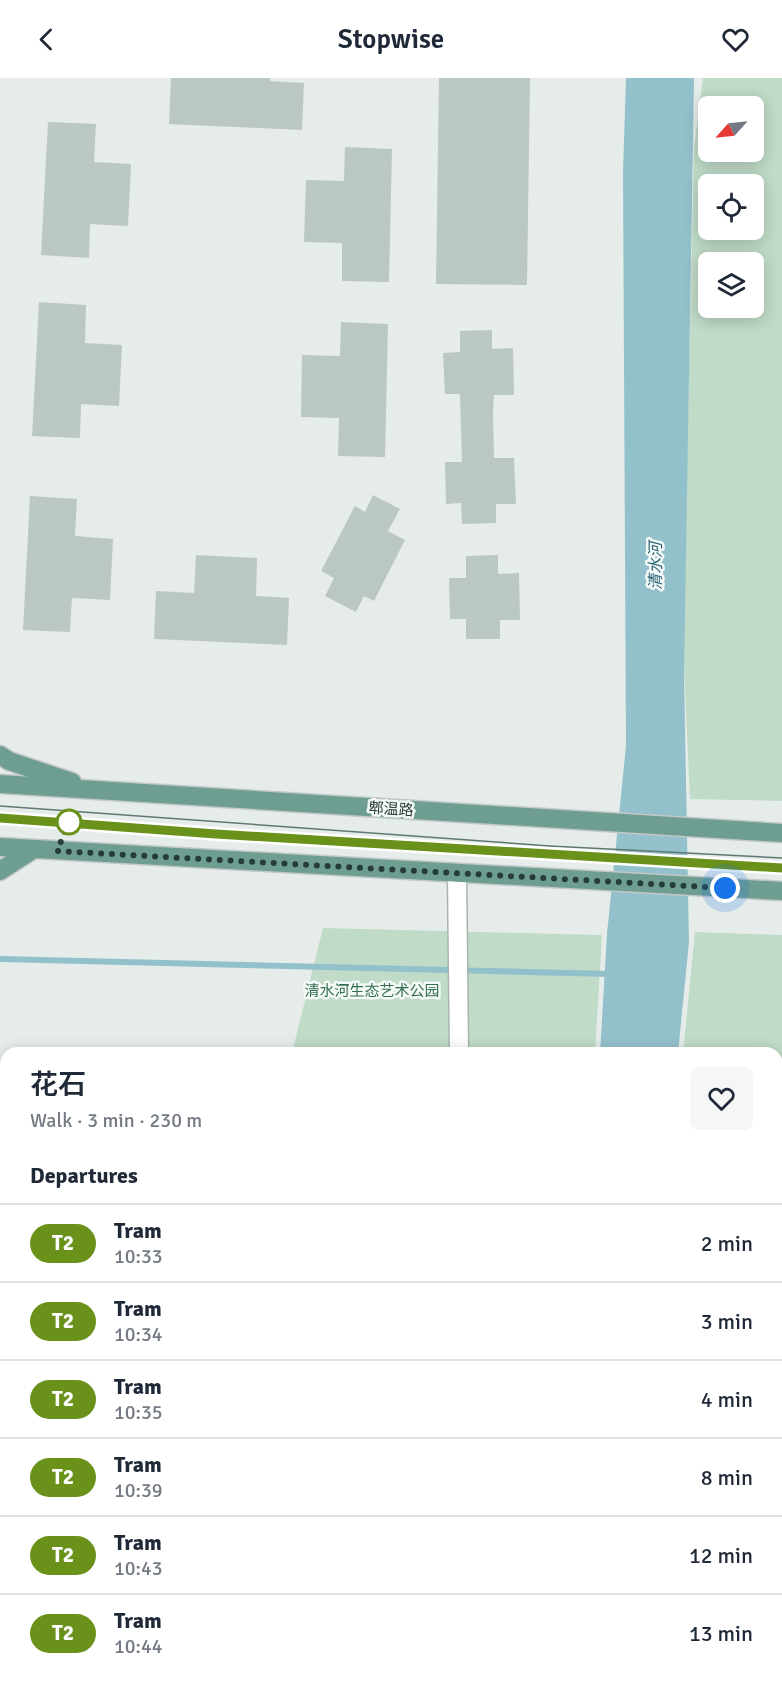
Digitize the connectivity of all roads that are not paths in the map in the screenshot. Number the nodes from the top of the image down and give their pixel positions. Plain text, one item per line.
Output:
1 (0, 755) edge
2 (0, 784) edge
3 (100, 790) junction
4 (782, 833) edge
5 (0, 848) edge
6 (33, 849) junction
7 (0, 870) edge
8 (457, 874) junction
9 (782, 891) edge
10 (459, 1047) edge

1 - 3 main road
2 - 3 main road, 郫温路
3 - 4 main road, 郫温路
5 - 6 main road
6 - 7 main road
6 - 8 main road
8 - 9 main road
8 - 10 lane

